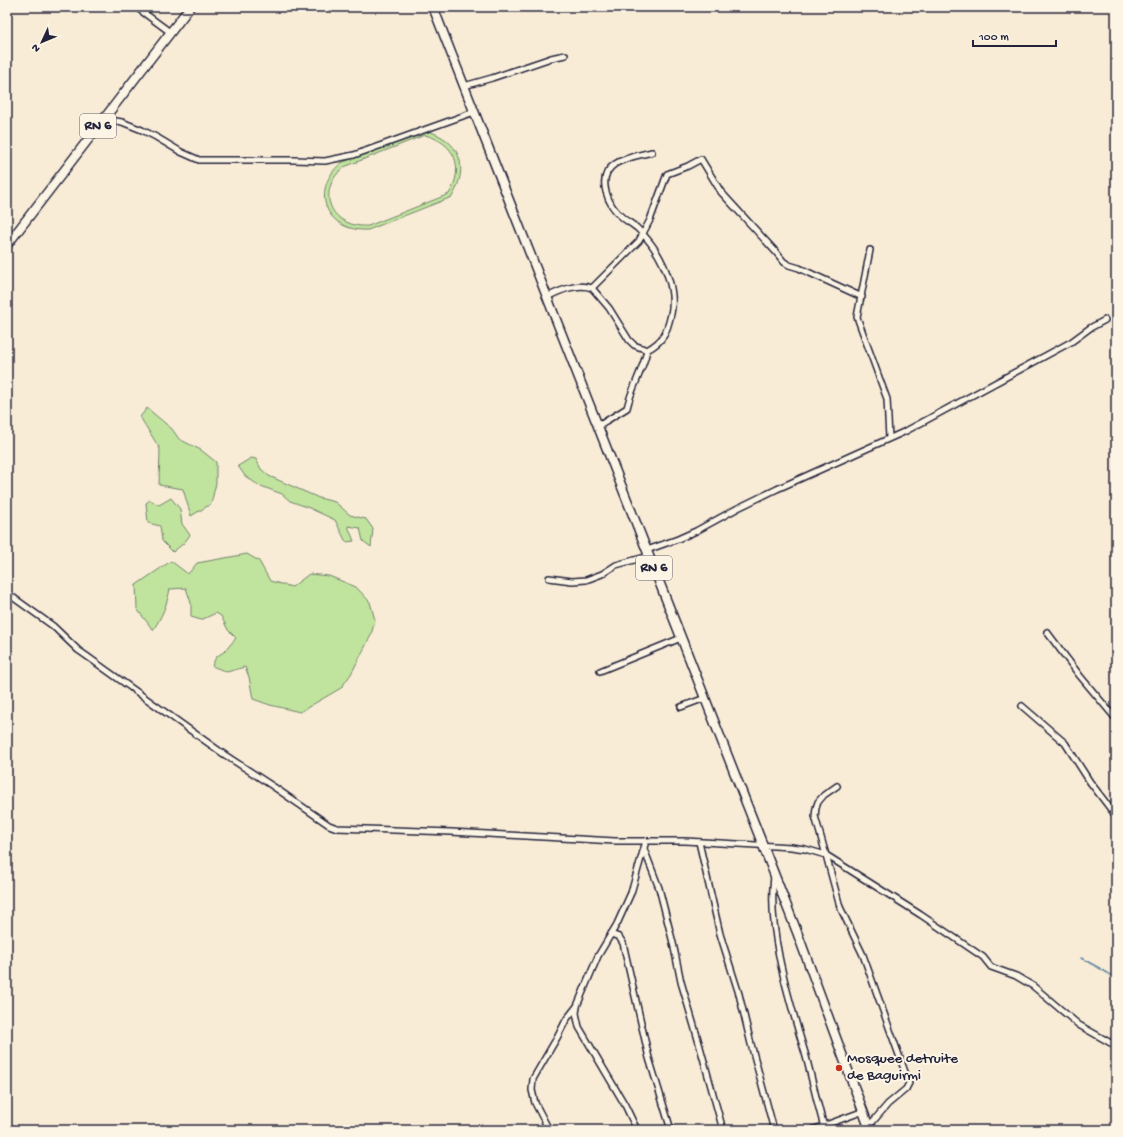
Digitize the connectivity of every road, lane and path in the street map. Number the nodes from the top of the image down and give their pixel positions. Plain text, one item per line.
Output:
1 (136, 7) edge
2 (190, 7) edge
3 (433, 7) edge
4 (170, 32) junction
5 (565, 55) dead end
6 (464, 86) junction
7 (474, 112) junction
8 (103, 119) junction
9 (652, 152) dead end
10 (642, 235) junction
11 (7, 245) edge
12 (870, 250) dead end
13 (592, 288) junction
14 (547, 297) junction
15 (862, 297) junction
16 (1105, 320) dead end
17 (647, 350) junction
18 (598, 426) junction
19 (889, 438) junction
20 (648, 553) junction
21 (549, 578) dead end
22 (7, 593) edge
23 (1047, 632) dead end
24 (681, 638) junction
25 (600, 671) dead end
26 (705, 698) junction
27 (1022, 706) dead end
28 (681, 707) dead end
29 (1116, 719) edge
30 (837, 786) dead end
31 (1116, 816) edge
32 (646, 841) junction
33 (699, 842) junction
34 (763, 847) junction
35 (644, 849) junction
36 (826, 855) junction
37 (774, 875) junction
38 (611, 934) junction
39 (577, 1006) junction
40 (566, 1020) junction
41 (578, 1027) junction
42 (1116, 1046) edge
43 (864, 1111) junction
44 (824, 1128) edge
45 (869, 1128) edge
46 (549, 1130) edge
47 (637, 1130) edge
48 (671, 1130) edge
49 (723, 1130) edge
50 (774, 1130) edge
51 (812, 1130) edge

1 - 4 street
2 - 4 main road, RN 6
3 - 6 main road, RN 6
4 - 8 main road, RN 6
5 - 6 street
6 - 7 main road, RN 6
7 - 8 street
7 - 14 main road, RN 6
8 - 11 main road, RN 6
9 - 10 street
10 - 13 street
10 - 15 street
10 - 17 street
12 - 15 street
13 - 14 street
13 - 17 street
14 - 18 main road, RN 6
15 - 19 street
16 - 19 street
17 - 18 street
18 - 20 main road, RN 6
19 - 20 street
20 - 21 street
20 - 24 main road, RN 6
22 - 32 street
23 - 29 street
24 - 25 street
24 - 26 main road, RN 6
26 - 28 street
26 - 34 main road, RN 6
27 - 31 street
30 - 36 street
32 - 33 street
32 - 35 street
33 - 34 street
33 - 50 street
34 - 36 street
34 - 37 main road, RN 6
35 - 38 street
35 - 49 street
36 - 42 street
36 - 45 street
37 - 43 main road, RN 6
37 - 44 street
38 - 39 street
38 - 48 street
39 - 40 street
39 - 41 street
40 - 41 street
40 - 46 street
41 - 47 street
43 - 44 street
43 - 45 main road, RN 6
44 - 51 street

